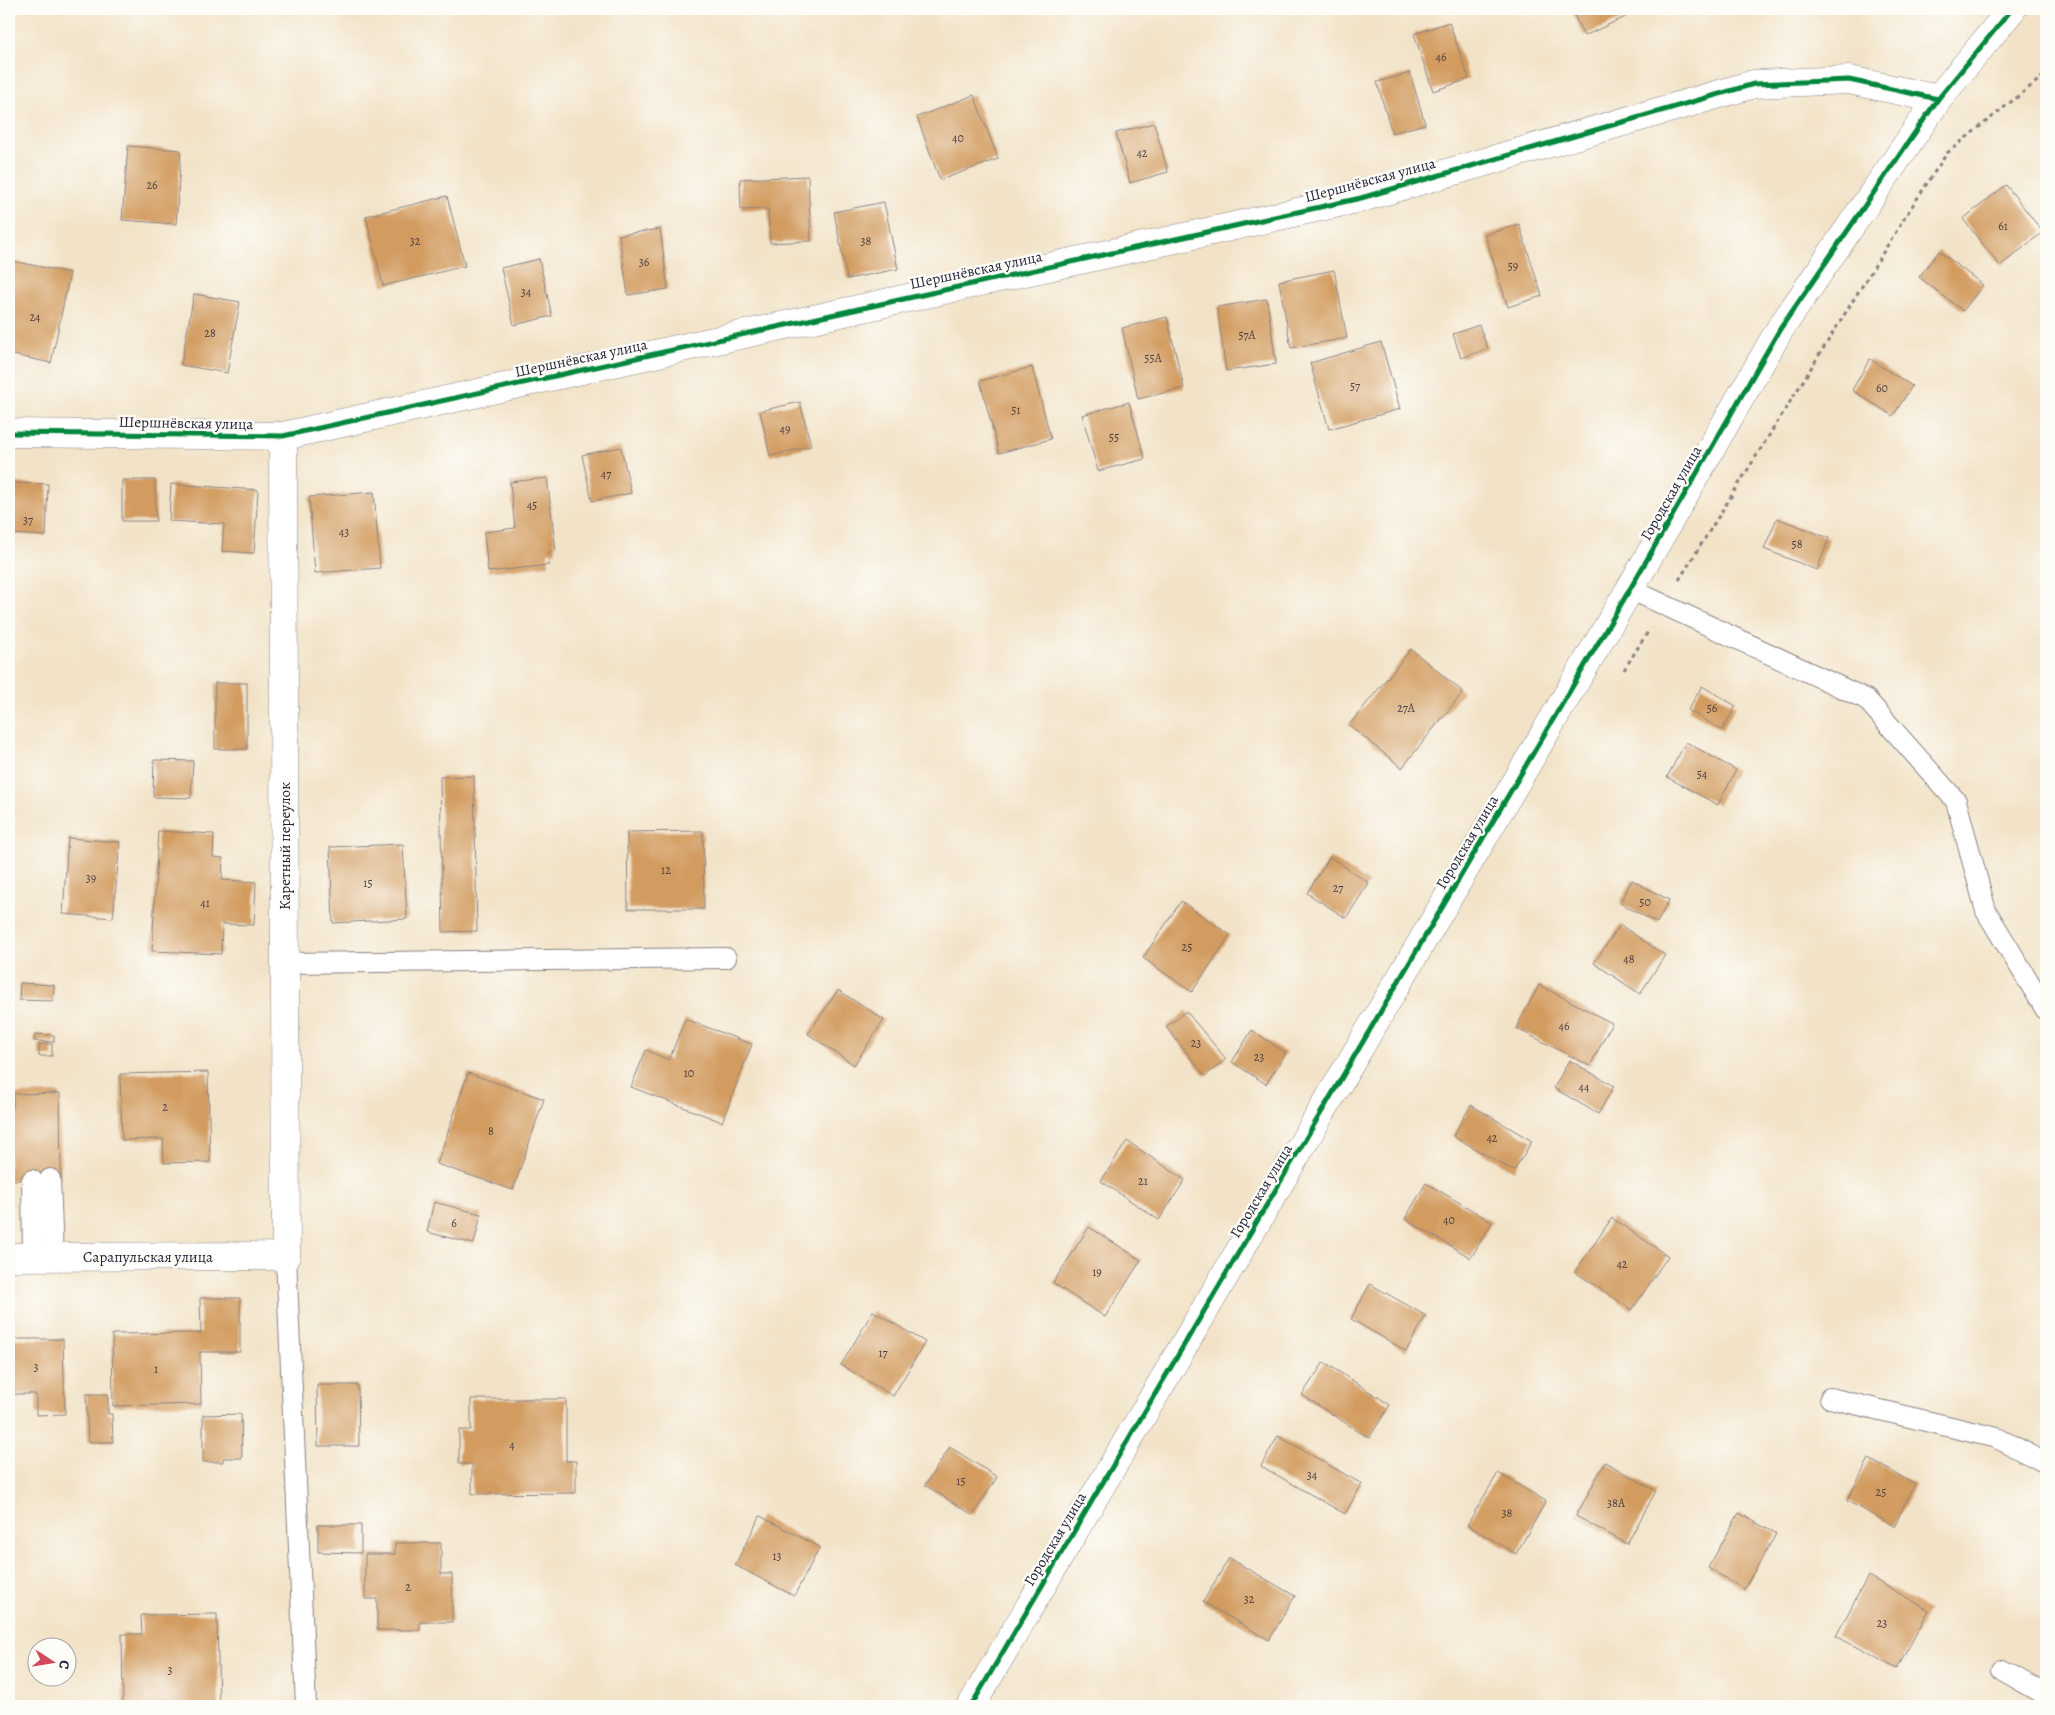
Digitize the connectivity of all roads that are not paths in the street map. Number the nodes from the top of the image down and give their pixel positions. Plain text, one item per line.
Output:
1 (2012, 9) edge
2 (1938, 99) junction
3 (9, 433) edge
4 (284, 436) junction
5 (1630, 589) junction
6 (726, 958) dead end
7 (285, 963) junction
8 (2045, 1007) edge
9 (41, 1179) dead end
10 (286, 1256) junction
11 (32, 1257) edge
12 (1830, 1398) dead end
13 (2046, 1463) edge
14 (2002, 1670) dead end
15 (2046, 1694) edge
16 (306, 1706) edge
17 (971, 1706) edge

1 - 2 street, Городская улица
2 - 4 street, Шершнёвская улица
2 - 5 street, Городская улица
3 - 4 street, Шершнёвская улица
4 - 7 street, Каретный переулок
5 - 8 lane
5 - 17 street, Городская улица
6 - 7 lane
7 - 10 street, Каретный переулок
9 - 11 lane
10 - 11 street, Сарапульская улица
10 - 16 lane
12 - 13 lane
14 - 15 lane

